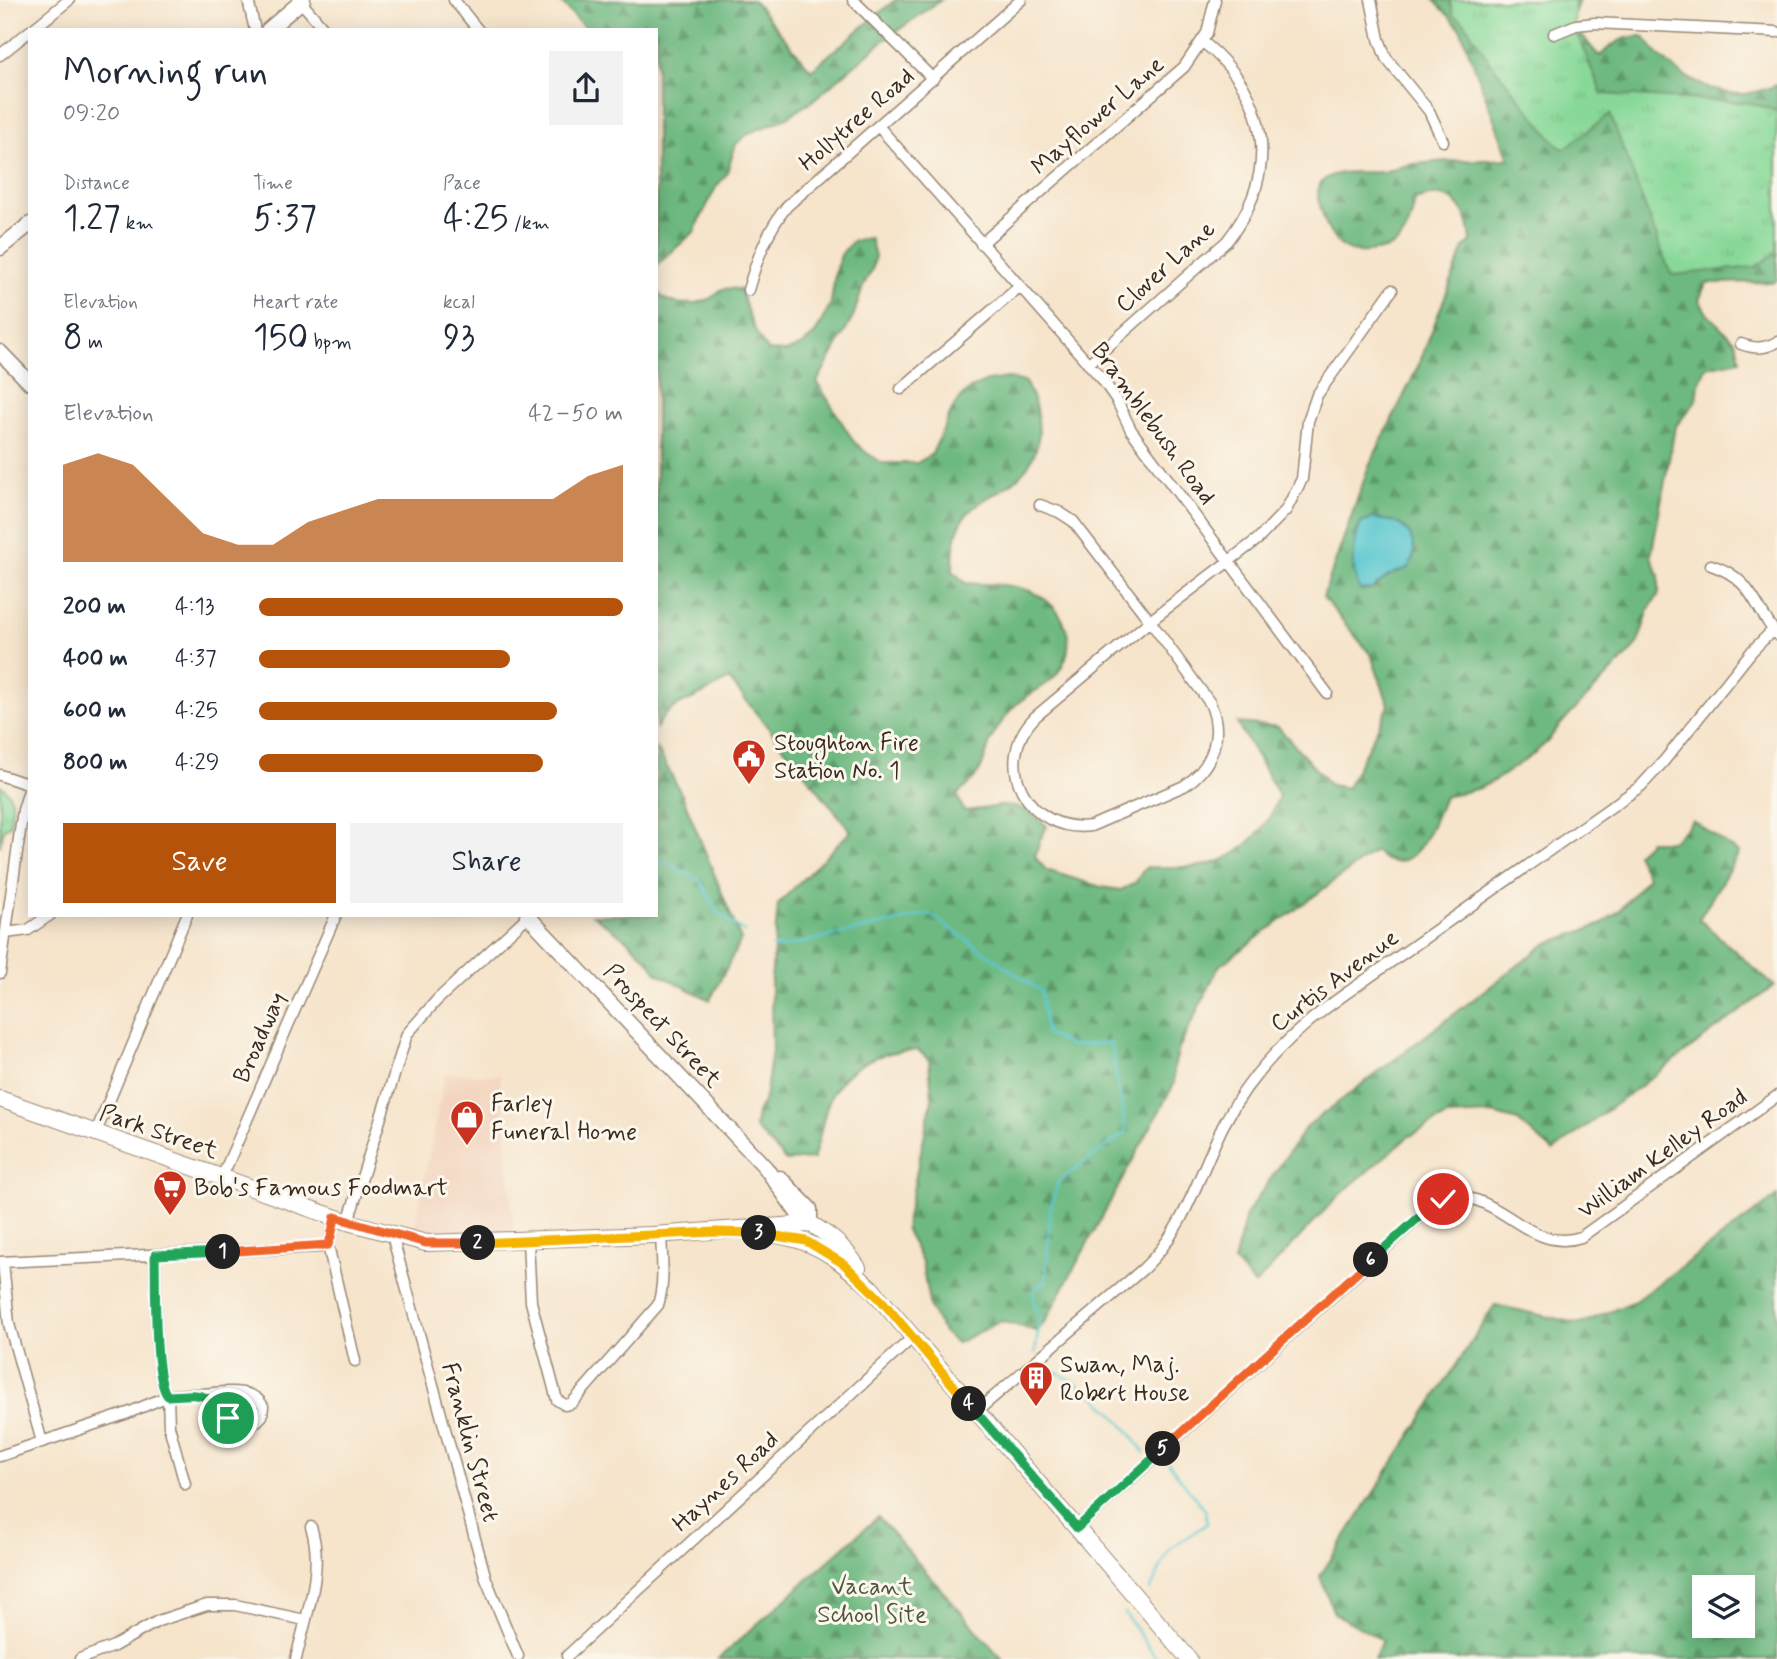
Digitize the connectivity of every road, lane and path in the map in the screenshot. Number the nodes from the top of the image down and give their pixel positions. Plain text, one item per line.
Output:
1 (69, 0) edge
2 (248, 0) edge
3 (454, 0) edge
4 (853, 0) edge
5 (1021, 0) edge
6 (1215, 0) edge
7 (1371, 0) edge
8 (302, 1) edge
9 (35, 28) edge
10 (255, 28) edge
11 (270, 28) edge
12 (323, 28) edge
13 (476, 28) edge
14 (1777, 32) edge
15 (28, 34) edge
16 (1554, 34) dead end
17 (1202, 42) junction
18 (0, 55) edge
19 (933, 79) junction
20 (878, 127) junction
21 (1443, 141) dead end
22 (28, 226) edge
23 (981, 244) junction
24 (0, 248) edge
25 (1019, 287) junction
26 (748, 290) dead end
27 (1392, 290) dead end
28 (1777, 342) edge
29 (1741, 344) dead end
30 (0, 352) edge
31 (1088, 364) junction
32 (28, 381) edge
33 (901, 389) dead end
34 (1040, 505) dead end
35 (1229, 561) junction
36 (1711, 565) dead end
37 (1150, 621) junction
38 (1775, 633) edge
39 (1327, 693) dead end
40 (0, 775) edge
41 (28, 785) edge
42 (28, 793) edge
43 (47, 917) edge
44 (186, 917) edge
45 (335, 917) edge
46 (526, 917) edge
47 (530, 917) edge
48 (6, 933) junction
49 (0, 973) edge
50 (1777, 1096) edge
51 (0, 1099) edge
52 (96, 1132) junction
53 (765, 1167) junction
54 (222, 1177) junction
55 (341, 1220) junction
56 (794, 1221) junction
57 (716, 1232) junction
58 (392, 1235) junction
59 (661, 1235) junction
60 (528, 1241) junction
61 (806, 1241) junction
62 (328, 1245) junction
63 (155, 1255) junction
64 (2, 1262) edge
65 (871, 1288) junction
66 (912, 1338) junction
67 (355, 1361) dead end
68 (201, 1394) junction
69 (168, 1396) junction
70 (976, 1412) junction
71 (41, 1441) junction
72 (0, 1457) edge
73 (186, 1484) dead end
74 (311, 1527) dead end
75 (1077, 1528) junction
76 (304, 1620) junction
77 (518, 1656) dead end
78 (567, 1656) dead end
79 (80, 1659) edge
80 (296, 1659) edge
81 (1189, 1659) edge

1 - 9 street
2 - 10 street
3 - 13 street
4 - 19 street
5 - 19 street, Hollytree Road
6 - 17 street, Mayflower Lane
7 - 21 street
8 - 11 street
8 - 12 street
14 - 16 street
15 - 18 street
17 - 23 street, Mayflower Lane
17 - 31 street, Clover Lane
19 - 20 street, Hollytree Road
20 - 23 street, Bramblebush Road
20 - 26 street, Hollytree Road
22 - 24 street
23 - 25 street, Bramblebush Road
25 - 31 street, Bramblebush Road
25 - 33 street
27 - 35 street
28 - 29 street
30 - 32 street
31 - 35 street, Bramblebush Road
34 - 37 street
35 - 37 street
35 - 39 street, Bramblebush Road
36 - 38 street
37 - 37 street
38 - 70 street, Curtis Avenue
40 - 41 street
42 - 48 street
43 - 48 street
44 - 52 street
45 - 54 street, Broadway
46 - 55 street
47 - 53 street, Prospect Street
48 - 49 street
50 - 75 street, William Kelley Road
51 - 52 main road, Park Street
52 - 54 main road, Park Street
53 - 56 street, Prospect Street
53 - 56 street, Prospect Street
54 - 55 main road, Park Street
55 - 58 main road, Park Street
55 - 62 street
56 - 57 main road, Park Street
56 - 61 main road
56 - 65 main road, Park Street
57 - 59 main road, Park Street
57 - 61 main road, Park Street
58 - 60 main road, Park Street
58 - 77 street, Franklin Street
59 - 60 main road, Park Street
59 - 60 street
61 - 65 main road, Park Street
62 - 63 street
62 - 67 street
63 - 64 street
63 - 69 street
64 - 71 street
65 - 66 main road, Park Street
66 - 70 main road, Park Street
66 - 78 street, Haynes Road
68 - 68 street
68 - 69 street
69 - 71 street
69 - 73 street
70 - 75 main road, Park Street
71 - 72 street
74 - 76 street
75 - 81 main road, Park Street
76 - 79 street
76 - 80 street

